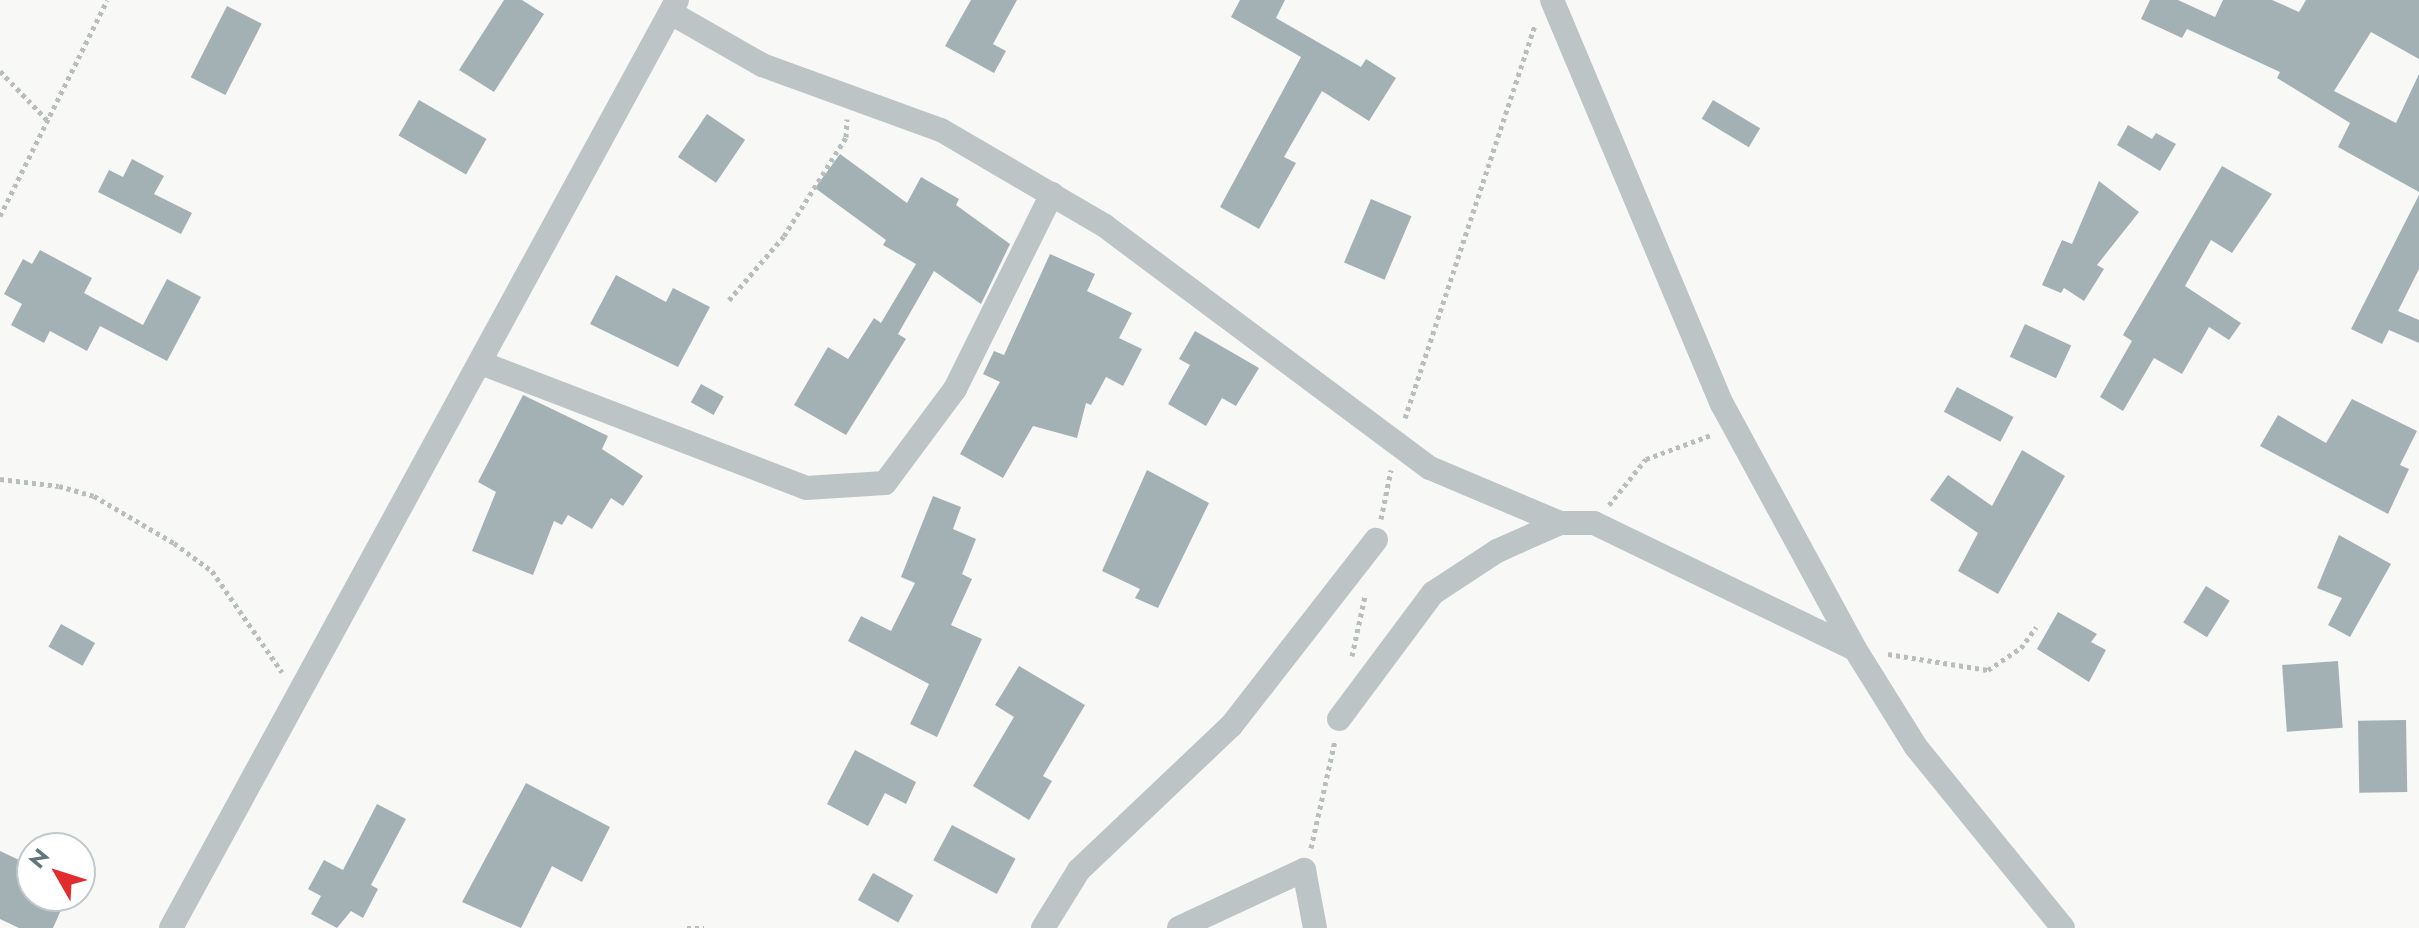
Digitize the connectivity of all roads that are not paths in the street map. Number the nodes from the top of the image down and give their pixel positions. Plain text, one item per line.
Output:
1 (1552, 0) edge
2 (674, 6) edge
3 (1052, 194) junction
4 (481, 363) junction
5 (1560, 523) junction
6 (1376, 540) dead end
7 (1855, 649) junction
8 (1339, 719) dead end
9 (171, 928) edge
10 (1043, 928) edge
11 (1179, 928) edge
12 (1315, 928) edge
13 (2063, 928) edge

1 - 7 street
2 - 3 street
2 - 4 street
3 - 4 street
3 - 5 street
4 - 9 street
5 - 7 street
5 - 8 street
6 - 10 street
7 - 13 street
11 - 12 street

